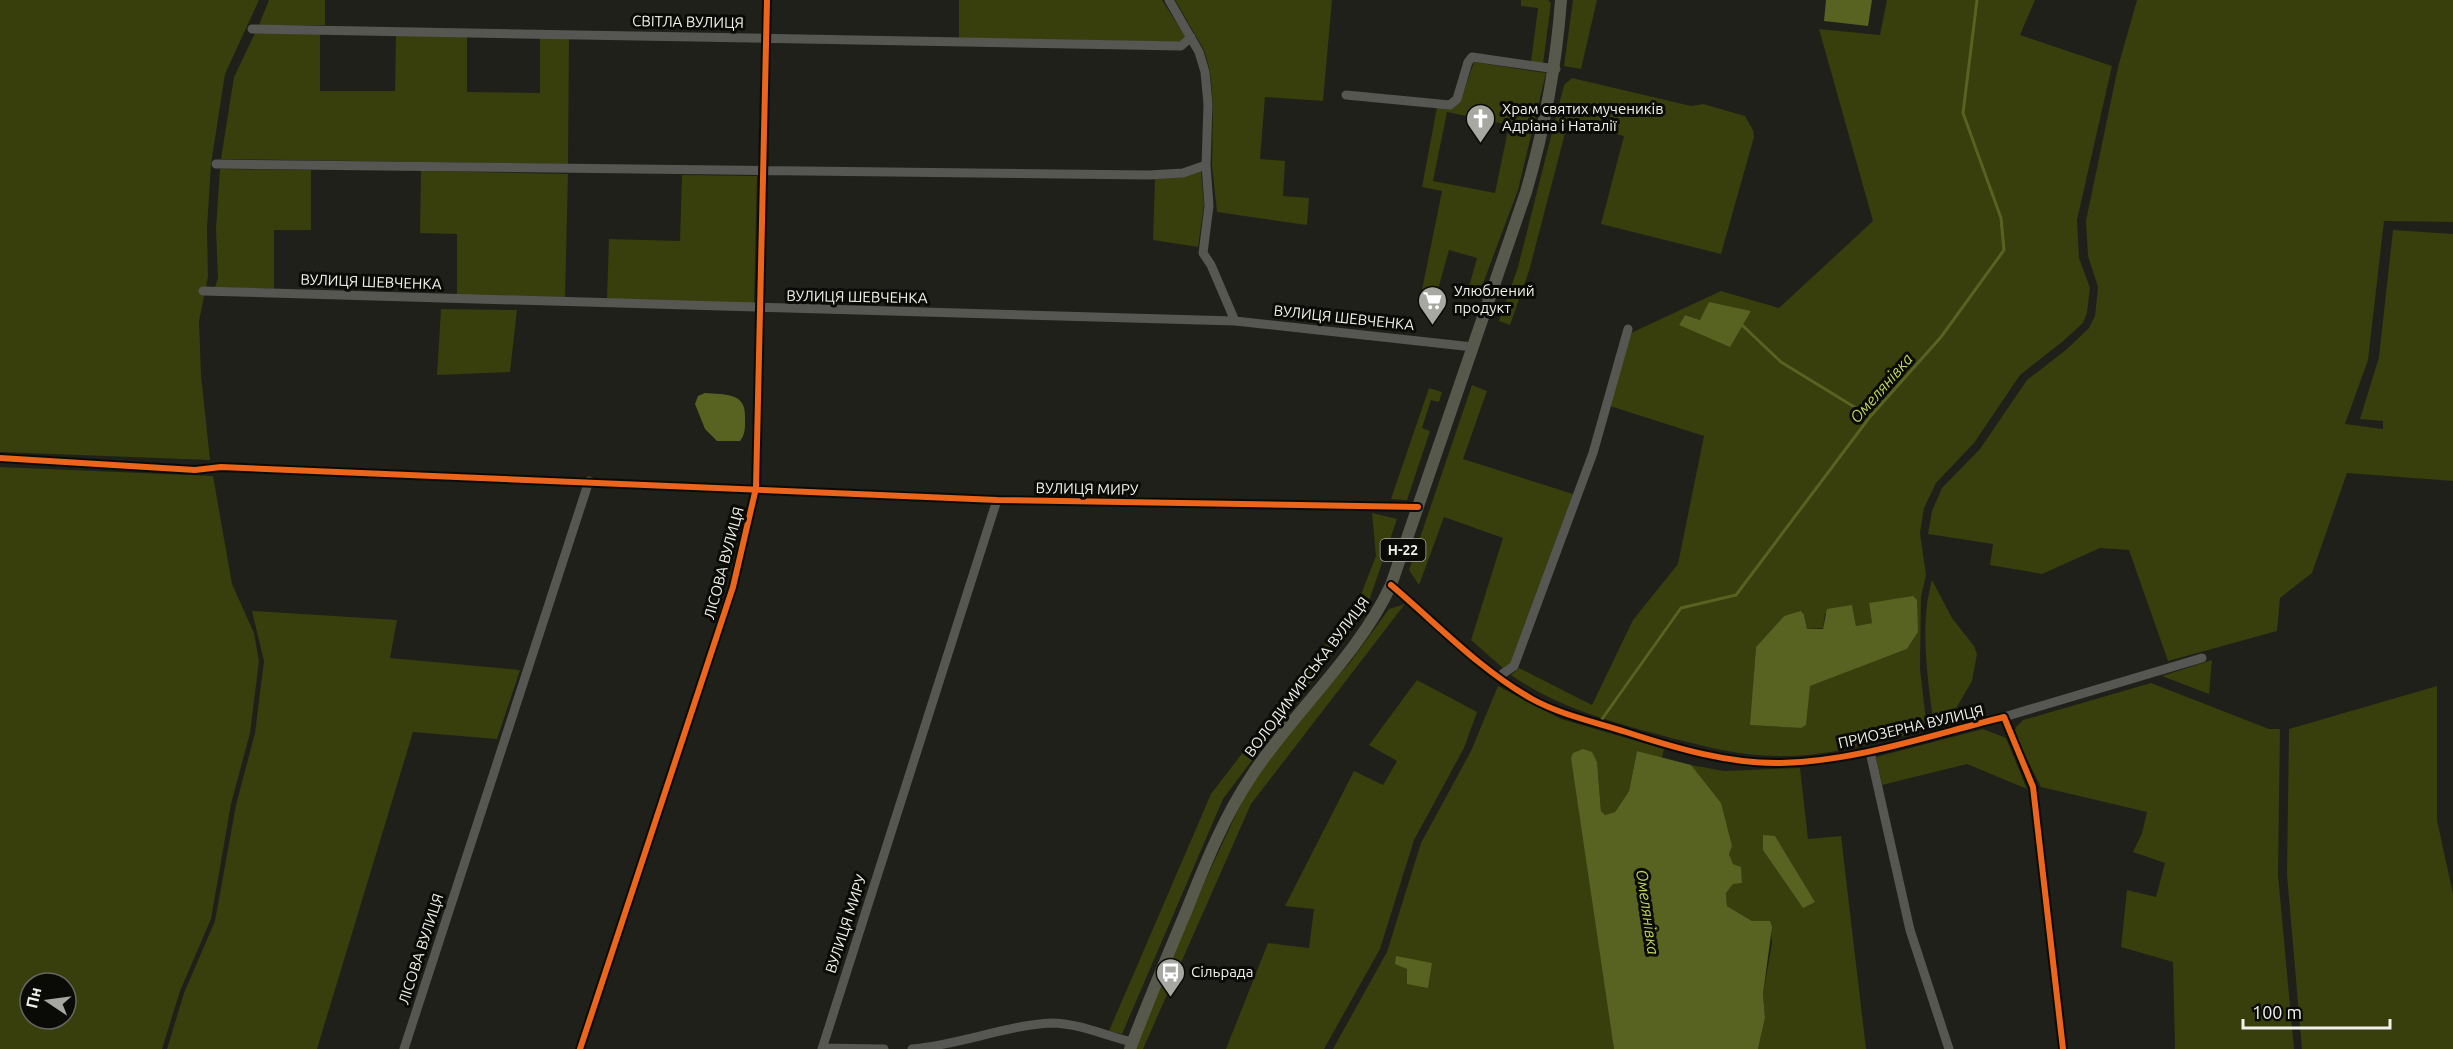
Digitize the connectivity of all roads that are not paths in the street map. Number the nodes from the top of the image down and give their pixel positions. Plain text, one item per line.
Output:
1 (767, 0) edge
2 (1169, 0) edge
3 (1562, 0) edge
4 (252, 29) dead end
5 (1191, 37) junction
6 (766, 39) junction
7 (1556, 69) junction
8 (1346, 95) dead end
9 (216, 164) dead end
10 (1206, 165) junction
11 (763, 172) junction
12 (203, 291) dead end
13 (760, 309) junction
14 (1235, 321) junction
15 (1628, 328) dead end
16 (1473, 347) junction
17 (0, 458) edge
18 (589, 482) junction
19 (756, 488) junction
20 (997, 500) junction
21 (1418, 507) junction
22 (1391, 585) junction
23 (2202, 658) dead end
24 (1498, 677) junction
25 (2004, 717) junction
26 (1870, 752) junction
27 (1131, 1045) edge
28 (822, 1048) edge
29 (404, 1049) edge
30 (580, 1049) edge
31 (884, 1049) edge
32 (912, 1049) edge
33 (1949, 1049) edge
34 (2064, 1049) edge

1 - 6 street
2 - 5 street
3 - 7 main road, ВОЛОДИМИРСЬКА ВУЛИЦЯ / Н-22
4 - 6 street, СВІТЛА ВУЛИЦЯ
5 - 6 street, СВІТЛА ВУЛИЦЯ
5 - 10 street
6 - 11 street
7 - 8 street
7 - 16 main road, ВОЛОДИМИРСЬКА ВУЛИЦЯ / Н-22
9 - 11 street
10 - 11 street
10 - 14 street
11 - 13 street
12 - 13 street, ВУЛИЦЯ ШЕВЧЕНКА
13 - 14 street, ВУЛИЦЯ ШЕВЧЕНКА
13 - 19 street
14 - 16 street, ВУЛИЦЯ ШЕВЧЕНКА
15 - 24 street
16 - 21 main road, ВОЛОДИМИРСЬКА ВУЛИЦЯ / Н-22
17 - 18 street, ЛІСОВА ВУЛИЦЯ
18 - 19 street, ЛІСОВА ВУЛИЦЯ
18 - 29 street, ЛІСОВА ВУЛИЦЯ
19 - 20 street, ВУЛИЦЯ МИРУ
19 - 30 street, ЛІСОВА ВУЛИЦЯ
20 - 21 street, ВУЛИЦЯ МИРУ
20 - 28 street, ВУЛИЦЯ МИРУ
21 - 22 main road, ВОЛОДИМИРСЬКА ВУЛИЦЯ / Н-22
22 - 24 street, ПРИОЗЕРНА ВУЛИЦЯ
22 - 27 main road, ВОЛОДИМИРСЬКА ВУЛИЦЯ / Н-22
23 - 25 street
24 - 26 street, ПРИОЗЕРНА ВУЛИЦЯ
25 - 26 street, ПРИОЗЕРНА ВУЛИЦЯ
25 - 34 street, ПРИОЗЕРНА ВУЛИЦЯ
26 - 33 street, ПРИОЗЕРНА ВУЛИЦЯ
27 - 32 street
28 - 31 street

